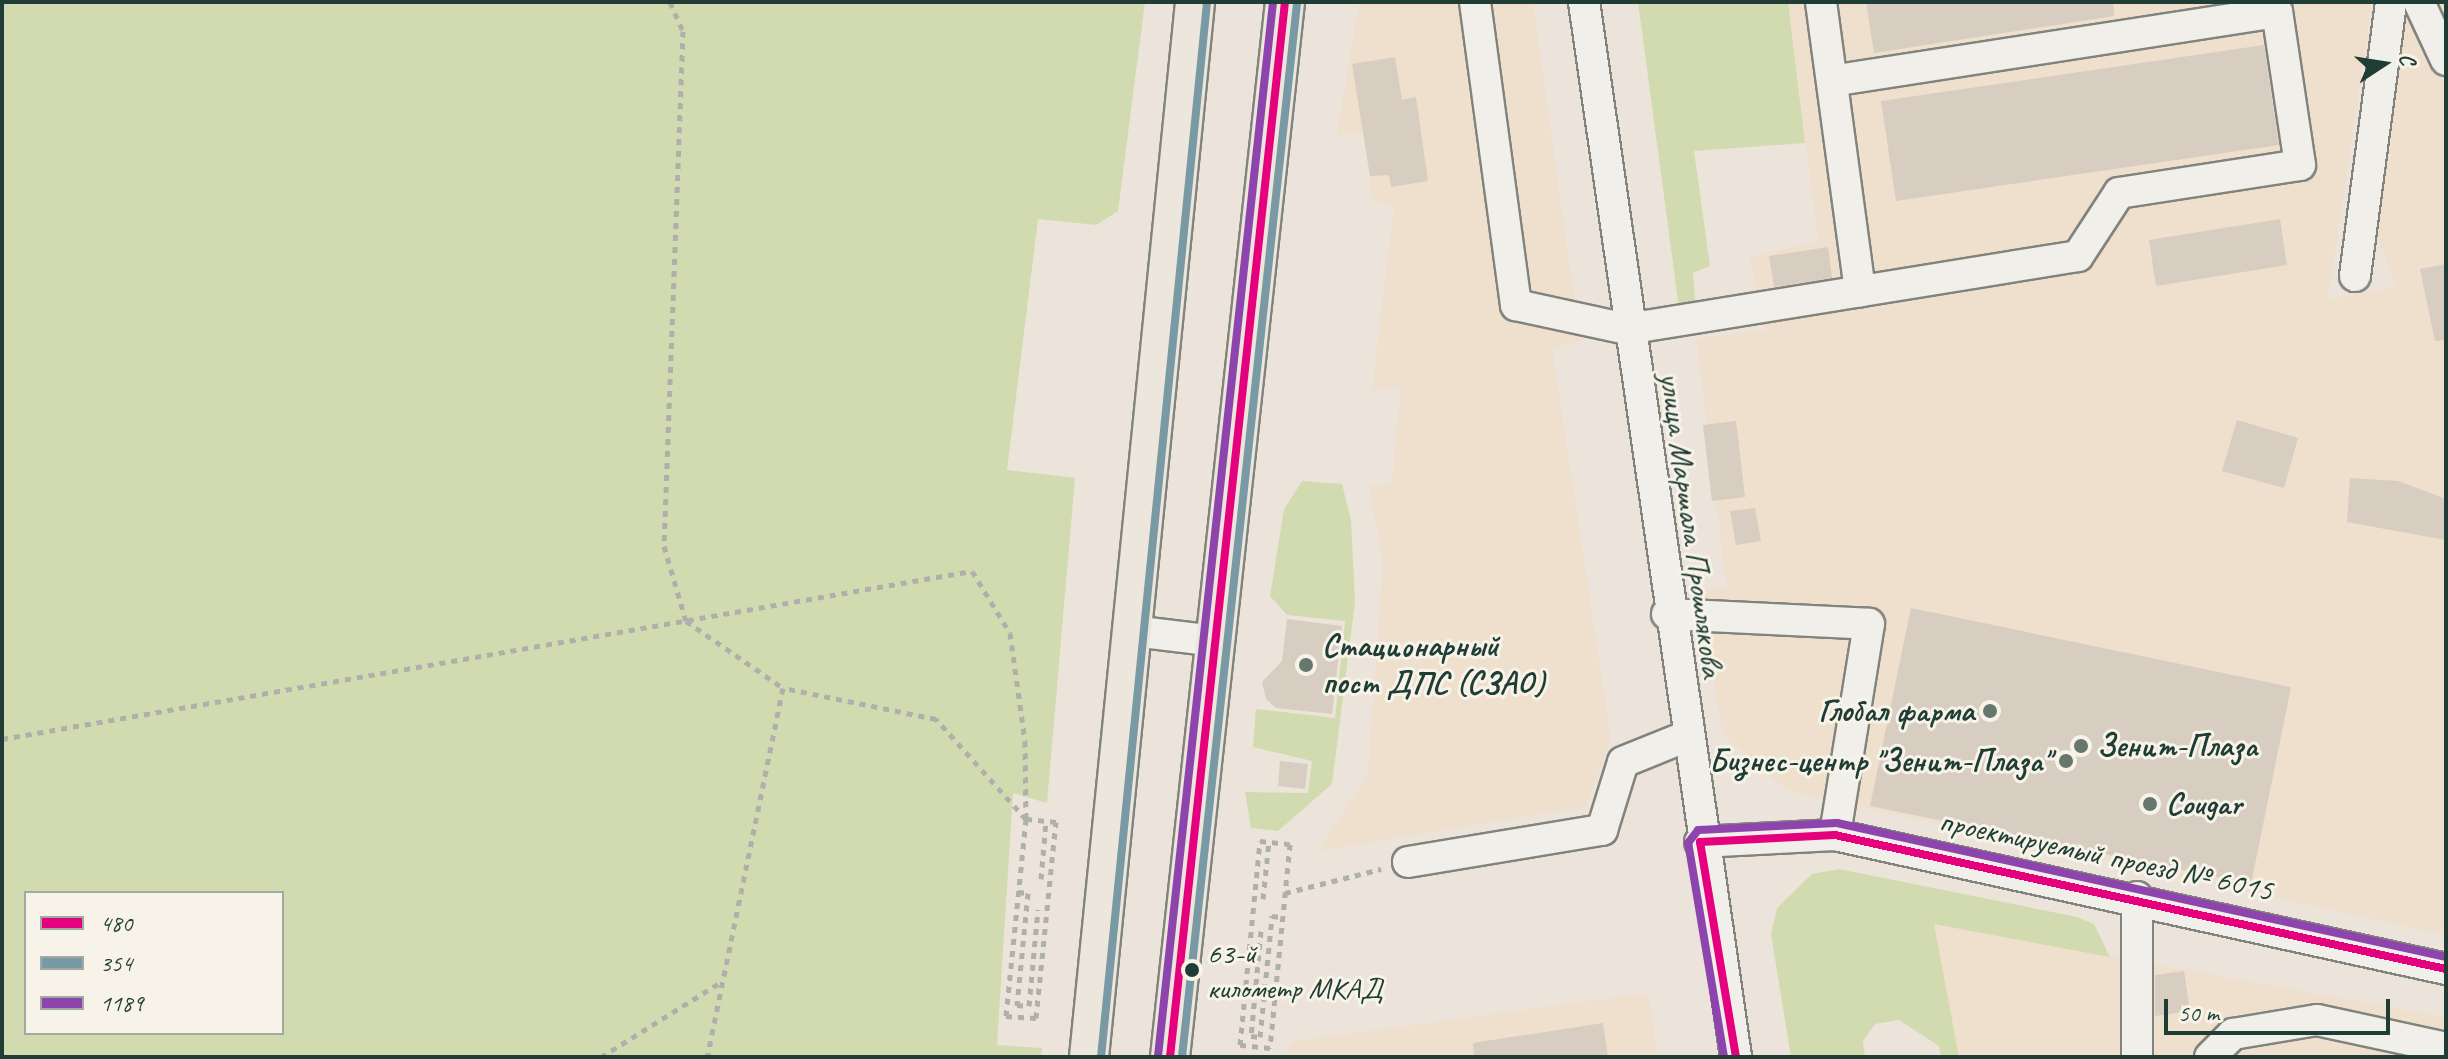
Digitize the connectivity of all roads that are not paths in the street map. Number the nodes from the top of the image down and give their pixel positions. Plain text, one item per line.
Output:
1 (1195, 2) edge
2 (1285, 2) edge
3 (1294, 2) edge
4 (1475, 2) edge
5 (1584, 2) edge
6 (1821, 2) edge
7 (2391, 2) edge
8 (2419, 2) edge
9 (2277, 7) edge
10 (1281, 53) junction
11 (2446, 60) edge
12 (1832, 81) junction
13 (2355, 276) dead end
14 (1860, 291) junction
15 (1627, 329) junction
16 (1667, 614) junction
17 (1132, 631) junction
18 (1216, 641) junction
19 (1685, 737) junction
20 (1835, 835) junction
21 (1700, 842) junction
22 (1408, 862) road end
23 (2137, 897) junction
24 (2446, 969) edge
25 (2446, 1048) edge
26 (1089, 1057) edge
27 (1170, 1057) edge
28 (1736, 1057) edge
29 (2137, 1057) edge
30 (2210, 1057) edge

1 - 17 main road
2 - 10 main road
3 - 10 main road
4 - 15 street
5 - 15 street, улица Маршала Прошлякова
6 - 12 street
7 - 13 street
8 - 11 street
9 - 12 street
9 - 14 street
10 - 18 main road
12 - 14 street
14 - 15 street
15 - 16 street, улица Маршала Прошлякова
16 - 19 street, улица Маршала Прошлякова
16 - 20 street
17 - 18 street
17 - 26 main road
18 - 27 main road
19 - 21 street, улица Маршала Прошлякова
19 - 22 street
20 - 21 street, проектируемый проезд № 6015
20 - 23 street, проектируемый проезд № 6015
21 - 28 street, улица Маршала Прошлякова
23 - 24 street, проектируемый проезд № 6015
23 - 29 street
25 - 30 street

